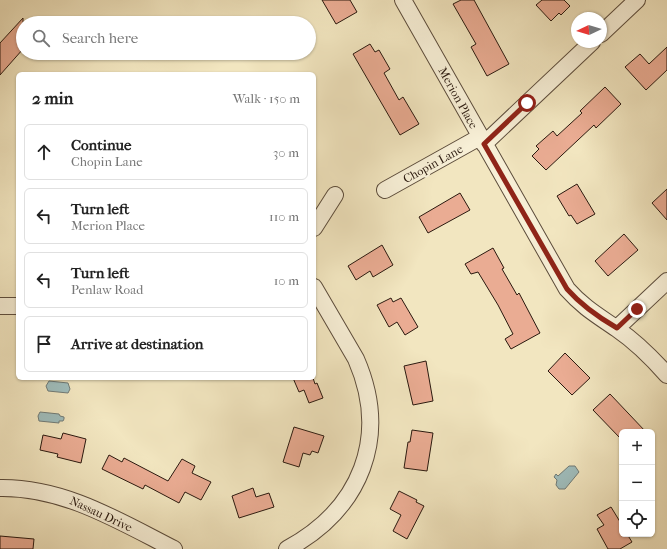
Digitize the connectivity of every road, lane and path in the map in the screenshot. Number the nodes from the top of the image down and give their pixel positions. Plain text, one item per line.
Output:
1 (403, 0) edge
2 (637, 0) edge
3 (607, 28) edge
4 (585, 48) edge
5 (482, 140) junction
6 (385, 190) dead end
7 (335, 195) dead end
8 (316, 225) edge
9 (667, 281) edge
10 (316, 290) edge
11 (0, 306) edge
12 (16, 306) edge
13 (617, 328) junction
14 (667, 375) edge
15 (0, 488) edge
16 (174, 549) edge
17 (287, 549) edge

1 - 5 street, Merion Place
2 - 3 street
4 - 5 street, Chopin Lane
5 - 6 street, Chopin Lane
5 - 13 street, Merion Place
7 - 8 street
9 - 13 street
10 - 17 street
11 - 12 street
13 - 14 street, Merion Place
15 - 16 street, Nassau Drive

